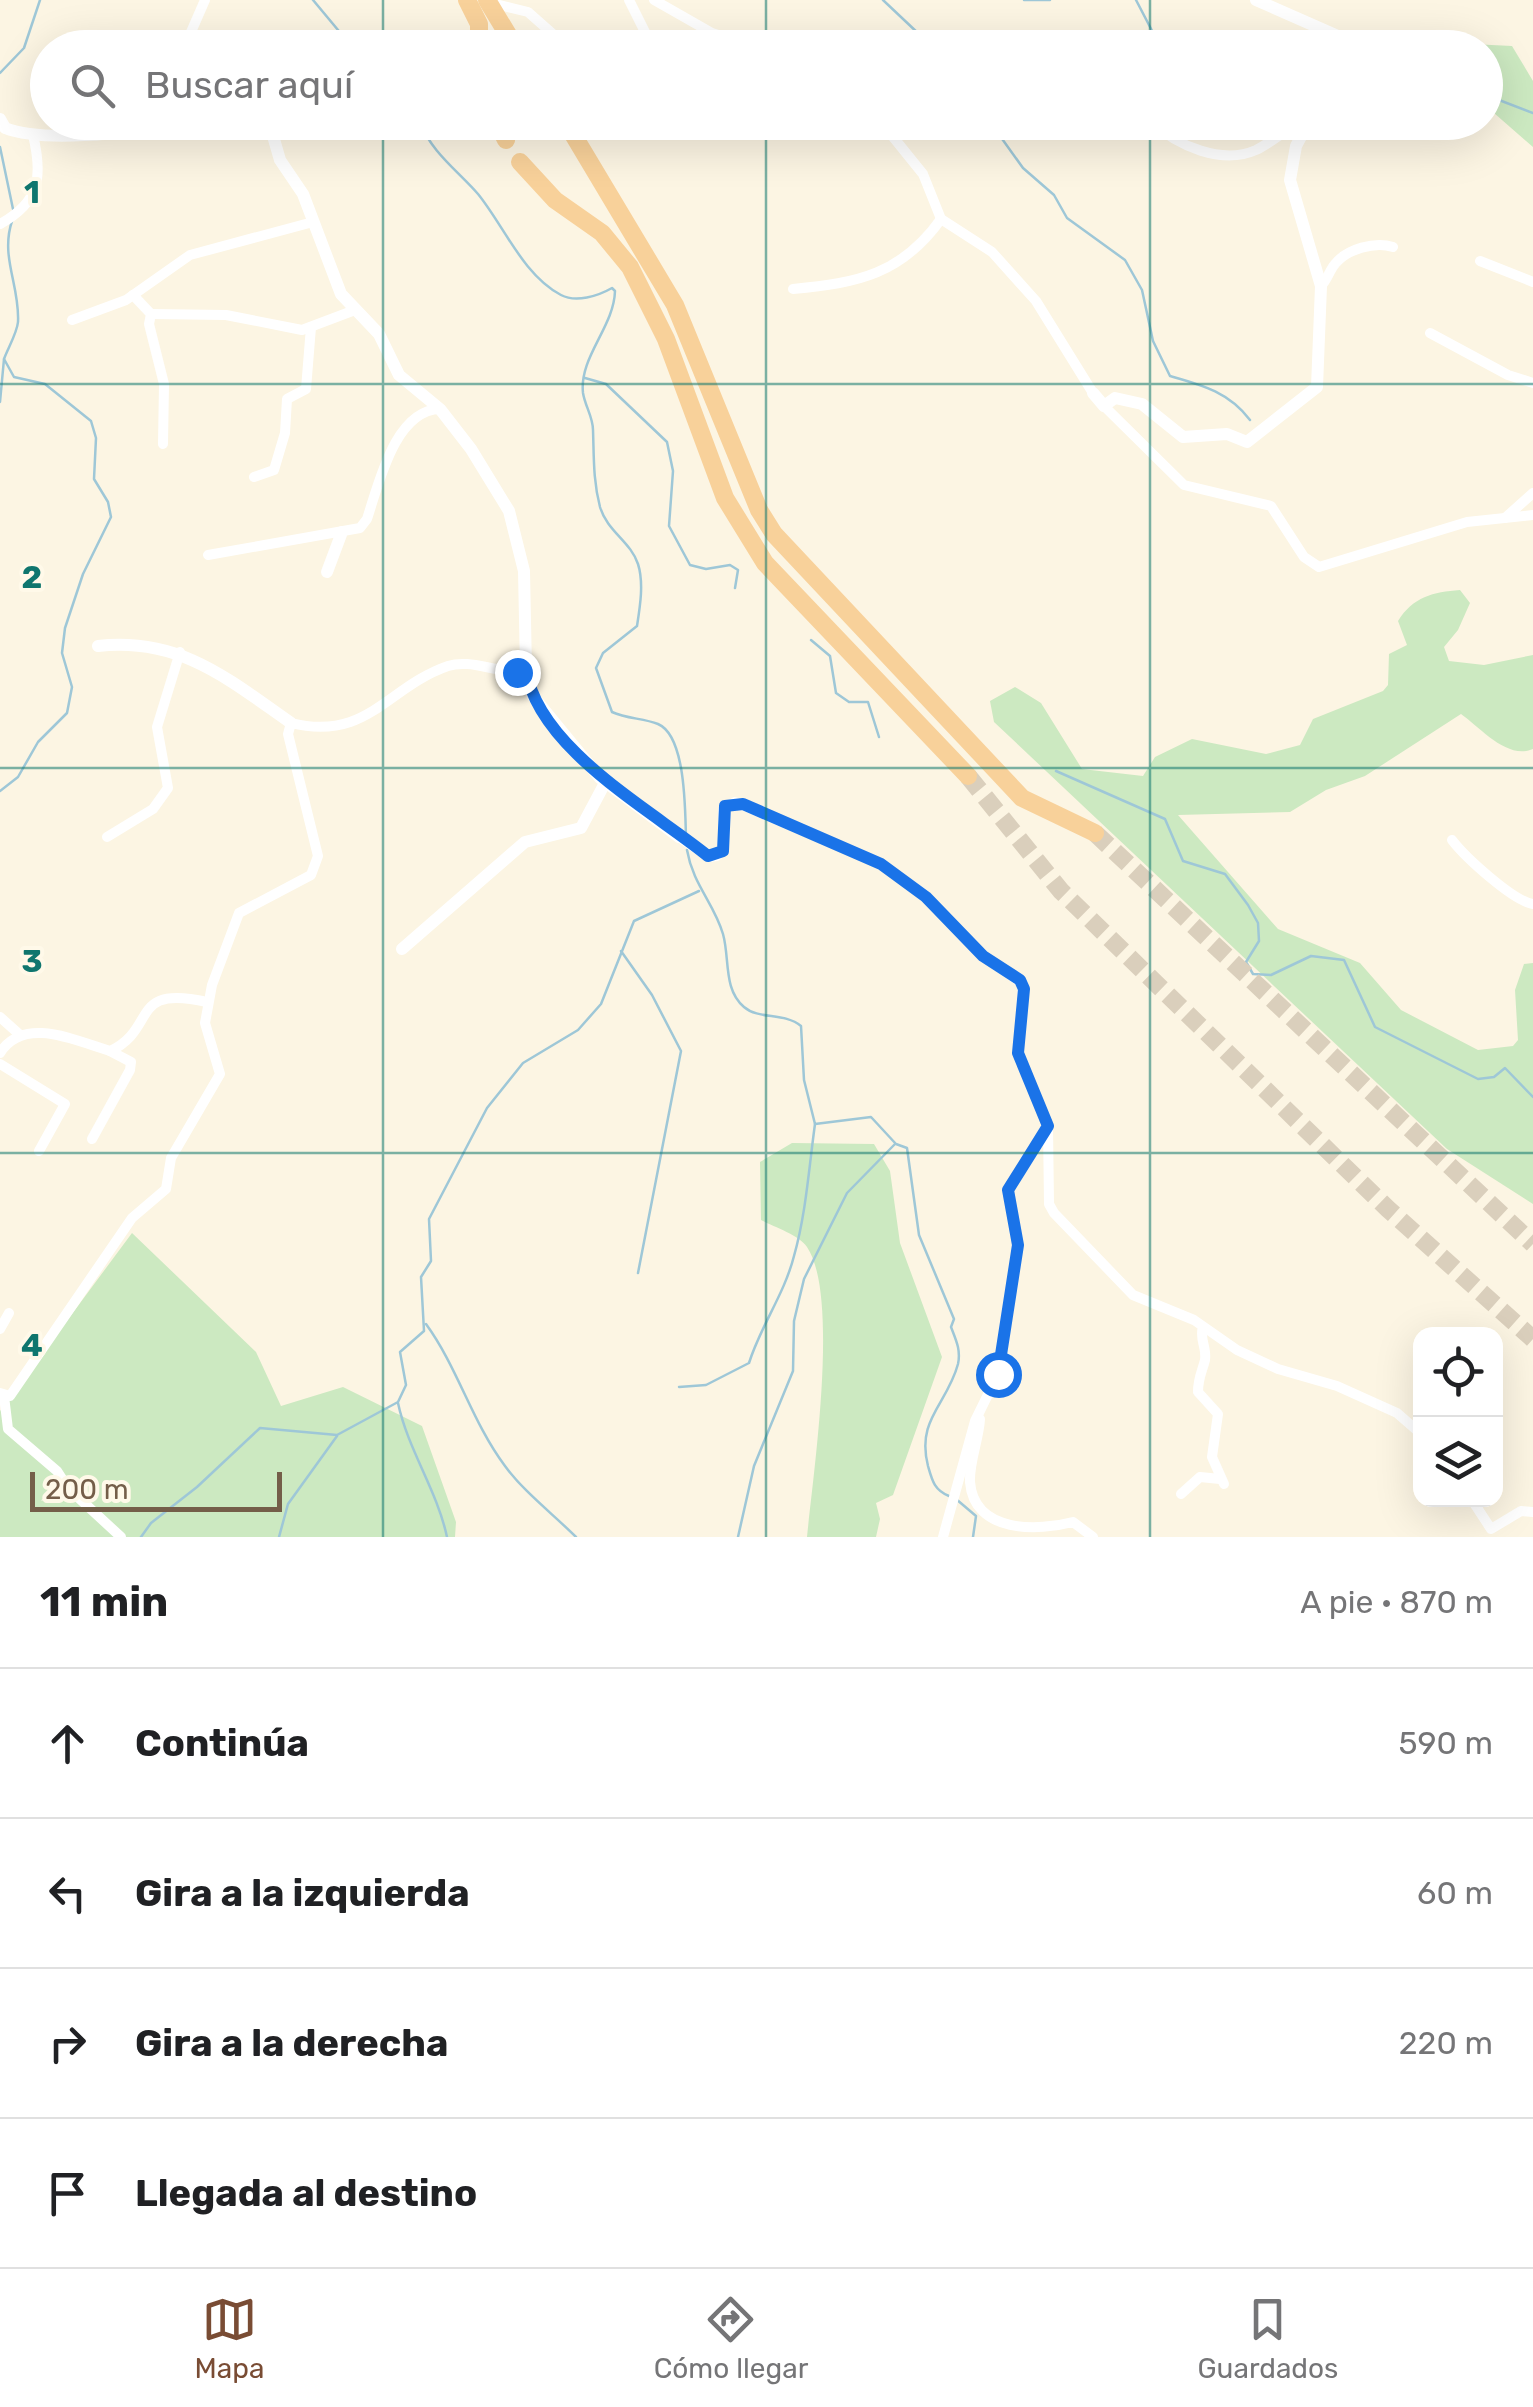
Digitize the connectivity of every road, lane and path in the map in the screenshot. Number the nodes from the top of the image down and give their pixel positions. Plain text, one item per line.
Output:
1 (204, 0) edge
2 (470, 0) edge
3 (629, 0) edge
4 (654, 0) edge
5 (1256, 0) edge
6 (490, 4) edge
7 (192, 30) edge
8 (479, 30) edge
9 (505, 30) edge
10 (548, 30) edge
11 (644, 30) edge
12 (706, 30) edge
13 (1324, 30) edge
14 (0, 119) edge
15 (30, 134) edge
16 (33, 140) edge
17 (274, 140) edge
18 (575, 140) edge
19 (896, 140) edge
20 (1180, 140) edge
21 (1271, 140) edge
22 (1299, 140) edge
23 (520, 162) dead end
24 (941, 219) junction
25 (313, 222) junction
26 (0, 224) edge
27 (1392, 247) dead end
28 (1480, 261) dead end
29 (1533, 282) edge
30 (1321, 286) junction
31 (793, 289) dead end
32 (133, 296) junction
33 (355, 310) junction
34 (151, 314) junction
35 (72, 320) dead end
36 (312, 327) junction
37 (1430, 333) dead end
38 (1533, 383) edge
39 (1093, 393) joint
40 (1104, 406) junction
41 (440, 409) junction
42 (162, 444) dead end
43 (254, 477) dead end
44 (1533, 493) edge
45 (1533, 515) edge
46 (1504, 518) junction
47 (342, 532) junction
48 (208, 555) dead end
49 (327, 572) dead end
50 (98, 646) dead end
51 (180, 652) junction
52 (526, 669) junction
53 (291, 722) junction
54 (968, 776) tunnel mouth
55 (605, 783) junction
56 (1094, 833) tunnel mouth
57 (107, 837) dead end
58 (684, 839) joint
59 (1452, 840) dead end
60 (1533, 904) edge
61 (402, 949) dead end
62 (207, 1002) junction
63 (0, 1017) edge
64 (19, 1034) junction
65 (110, 1052) junction
66 (0, 1053) edge
67 (0, 1064) edge
68 (1048, 1126) junction
69 (92, 1139) dead end
70 (39, 1151) dead end
71 (9, 1313) dead end
72 (1203, 1326) junction
73 (0, 1329) edge
74 (2, 1394) edge
75 (981, 1403) junction
76 (1413, 1426) edge
77 (1181, 1494) dead end
78 (1476, 1507) edge
79 (1533, 1512) edge
80 (1493, 1533) edge
81 (120, 1537) edge
82 (942, 1537) edge
83 (1093, 1537) edge

1 - 7 street
2 - 8 highway
2 - 10 street
3 - 11 street
4 - 12 street
5 - 13 street
6 - 9 highway
14 - 15 street
16 - 26 street
17 - 25 street
18 - 56 highway
19 - 24 street
20 - 21 street
22 - 30 street
23 - 54 highway
24 - 31 street
24 - 39 street
25 - 32 street
25 - 33 street
27 - 30 street
28 - 29 street
30 - 40 street
32 - 34 street
32 - 35 street
33 - 36 street
33 - 41 street
34 - 36 street
34 - 42 street
36 - 43 street
37 - 38 street
39 - 40 street
40 - 46 street
41 - 47 street
41 - 52 street
44 - 46 street
45 - 46 street
47 - 48 street
47 - 49 street
50 - 51 street
51 - 53 street
51 - 57 street
52 - 53 street
52 - 55 street
53 - 62 street
55 - 58 street
55 - 61 street
58 - 68 street
59 - 60 street
62 - 65 street
62 - 74 street
63 - 64 street
64 - 65 street
64 - 66 street
65 - 69 street
67 - 70 street
68 - 72 street
68 - 75 street
71 - 73 street
72 - 76 street
72 - 77 street
74 - 81 street
75 - 82 street
75 - 83 street
78 - 80 street
79 - 80 street

